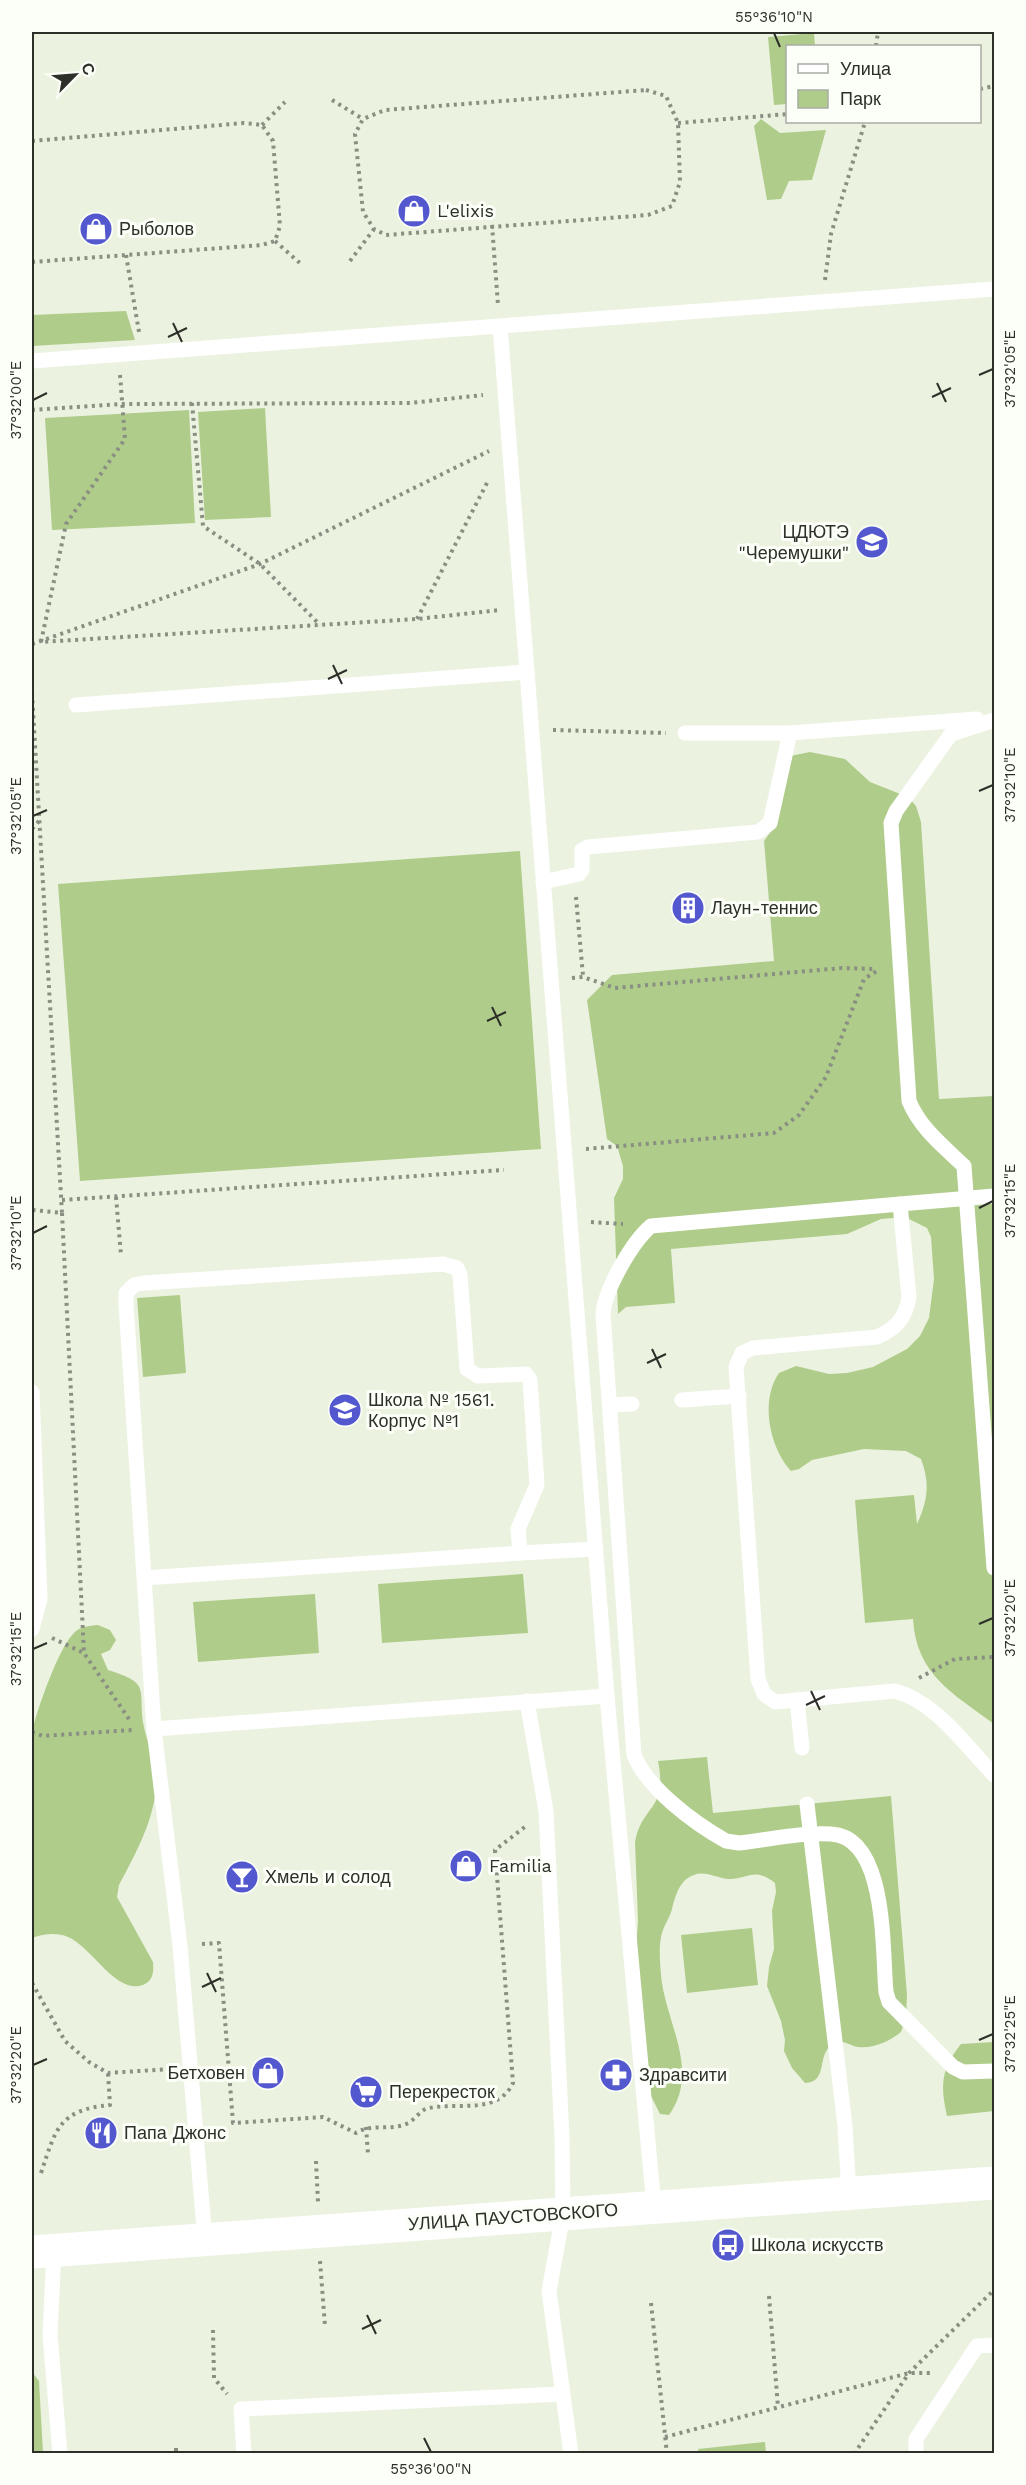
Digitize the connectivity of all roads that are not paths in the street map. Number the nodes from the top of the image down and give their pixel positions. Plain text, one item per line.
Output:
1 (994, 289) edge
2 (500, 326) junction
3 (32, 361) edge
4 (527, 672) junction
5 (76, 705) dead end
6 (994, 719) edge
7 (684, 733) road end
8 (790, 733) junction
9 (543, 882) junction
10 (994, 1196) edge
11 (967, 1198) junction
12 (900, 1204) junction
13 (32, 1392) edge
14 (738, 1396) junction
15 (682, 1400) dead end
16 (632, 1404) dead end
17 (610, 1405) junction
18 (596, 1549) junction
19 (520, 1553) junction
20 (994, 1568) edge
21 (144, 1578) junction
22 (32, 1629) edge
23 (607, 1696) junction
24 (797, 1700) junction
25 (526, 1701) junction
26 (154, 1729) junction
27 (802, 1748) dead end
28 (994, 1775) edge
29 (807, 1804) dead end
30 (810, 1836) junction
31 (994, 2071) edge
32 (994, 2183) edge
33 (849, 2193) junction
34 (654, 2207) junction
35 (563, 2214) junction
36 (205, 2240) junction
37 (43, 2252) edge
38 (994, 2345) edge
39 (561, 2394) junction
40 (60, 2454) edge
41 (244, 2454) edge
42 (571, 2454) edge
43 (916, 2454) edge

1 - 2 lane
2 - 3 lane
2 - 4 lane
4 - 5 lane
4 - 9 lane
6 - 8 lane
6 - 11 lane
7 - 8 lane
8 - 9 lane
9 - 18 lane
10 - 11 lane
11 - 12 lane
11 - 20 lane
12 - 14 lane
12 - 17 lane
13 - 22 lane
14 - 15 lane
14 - 24 lane
16 - 17 lane
17 - 30 lane
18 - 19 lane
18 - 23 lane
19 - 21 lane
19 - 21 lane
21 - 26 lane
23 - 25 lane
23 - 34 lane
24 - 27 lane
24 - 28 lane
25 - 26 lane
25 - 35 lane
26 - 36 lane
29 - 30 lane
30 - 31 lane
30 - 33 lane
32 - 33 main road, УЛИЦА ПАУСТОВСКОГО
33 - 34 main road, УЛИЦА ПАУСТОВСКОГО
34 - 35 main road, УЛИЦА ПАУСТОВСКОГО
35 - 36 main road, УЛИЦА ПАУСТОВСКОГО
35 - 39 lane
36 - 37 main road, УЛИЦА ПАУСТОВСКОГО
37 - 40 lane
38 - 43 lane
39 - 41 lane
39 - 42 lane

